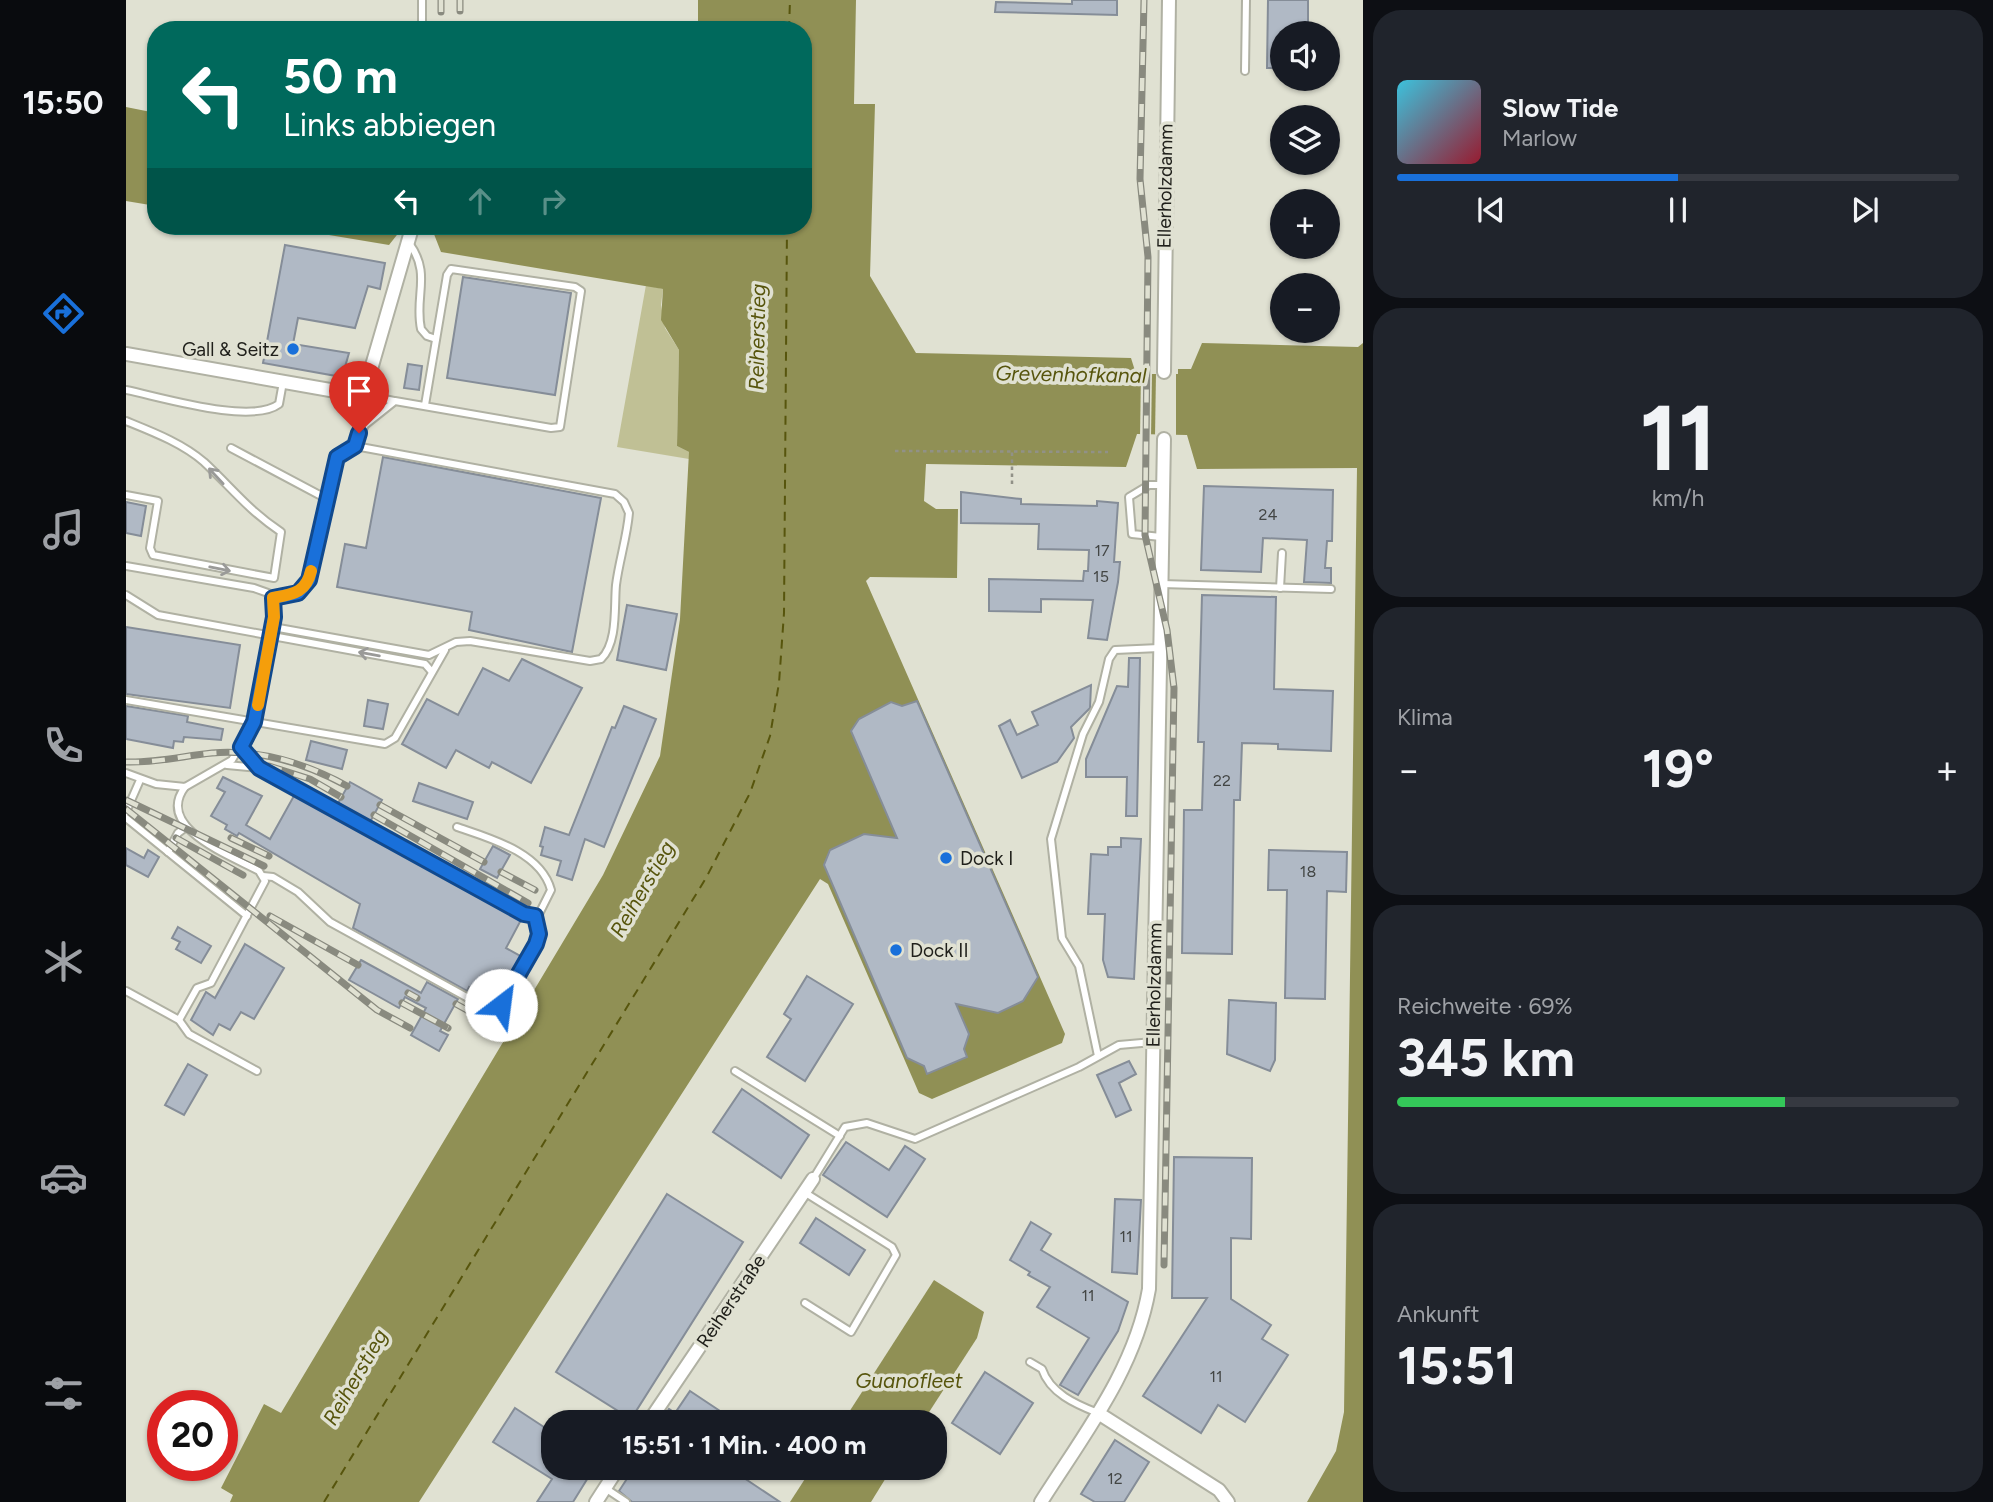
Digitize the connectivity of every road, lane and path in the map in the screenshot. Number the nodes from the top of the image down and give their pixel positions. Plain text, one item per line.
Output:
1 (422, 0) edge
2 (1169, 0) edge
3 (1246, 0) edge
4 (422, 21) edge
5 (1245, 71) dead end
6 (410, 235) edge
7 (409, 243) junction
8 (436, 338) junction
9 (126, 354) edge
10 (1164, 372) dead end
11 (283, 382) junction
12 (126, 390) edge
13 (358, 392) junction
14 (395, 401) junction
15 (425, 405) junction
16 (126, 421) edge
17 (1164, 439) dead end
18 (355, 446) junction
19 (231, 448) dead end
20 (895, 451) dead end
21 (1012, 451) junction
22 (1108, 452) dead end
23 (1012, 484) dead end
24 (1163, 485) junction
25 (126, 495) edge
26 (327, 499) junction
27 (1161, 537) junction
28 (1282, 553) dead end
29 (126, 566) edge
30 (1160, 584) junction
31 (1280, 588) junction
32 (1331, 589) dead end
33 (126, 595) edge
34 (273, 598) junction
35 (272, 627) junction
36 (271, 637) junction
37 (446, 648) junction
38 (1159, 648) junction
39 (432, 654) junction
40 (395, 659) junction
41 (432, 672) junction
42 (126, 700) edge
43 (254, 722) junction
44 (241, 747) junction
45 (227, 765) junction
46 (259, 768) junction
47 (126, 773) edge
48 (140, 780) junction
49 (185, 786) junction
50 (126, 812) edge
51 (126, 818) edge
52 (186, 827) junction
53 (457, 827) dead end
54 (168, 852) junction
55 (263, 876) junction
56 (247, 916) junction
57 (535, 916) junction
58 (126, 991) edge
59 (179, 1020) junction
60 (1153, 1042) junction
61 (1098, 1056) junction
62 (257, 1071) dead end
63 (735, 1071) dead end
64 (840, 1136) junction
65 (813, 1179) joint
66 (804, 1192) junction
67 (805, 1303) dead end
68 (1030, 1362) dead end
69 (657, 1410) edge
70 (1098, 1413) junction
71 (610, 1480) edge
72 (605, 1488) junction
73 (596, 1502) edge
74 (626, 1502) edge
75 (1041, 1502) edge
76 (1228, 1502) edge

1 - 4 lane
2 - 10 street, Ellerholzdamm
3 - 5 lane
6 - 7 street
7 - 8 lane
7 - 13 street
8 - 15 lane
8 - 15 lane
9 - 11 street
11 - 12 lane
11 - 13 street
13 - 14 lane
14 - 15 lane
14 - 18 lane
25 -> 16 lane
17 - 24 street, Ellerholzdamm
18 - 26 lane
18 - 37 lane
19 - 26 lane
20 - 21 path
21 - 22 path
21 - 23 path
24 - 27 street, Ellerholzdamm
24 - 27 lane
26 - 34 lane
27 - 30 street, Ellerholzdamm
28 - 31 lane
29 - 34 lane
30 - 31 lane
30 - 38 street, Ellerholzdamm
31 - 32 lane
33 - 36 lane
34 - 35 lane
35 - 36 lane
35 - 39 lane
40 -> 36 lane
36 - 43 lane
37 - 39 lane
37 - 41 lane
38 - 60 street, Ellerholzdamm
38 - 61 lane
39 - 40 lane
40 - 41 lane
41 - 43 lane
42 - 43 lane
43 - 44 lane
44 - 45 lane
44 - 46 lane
45 - 46 lane
45 - 49 lane
46 - 57 lane
47 - 48 lane
48 - 49 lane
48 - 50 lane
49 - 52 lane
51 - 54 lane
52 - 54 lane
52 - 55 lane
53 - 57 lane
54 - 56 lane
55 - 56 lane
55 - 57 lane
56 - 59 lane
58 - 59 lane
59 - 62 lane
60 - 61 lane
60 - 70 street, Ellerholzdamm
61 - 64 lane
63 - 64 lane
64 - 65 lane
65 - 66 street, Reiherstraße
66 - 67 lane
66 - 69 street, Reiherstraße
68 - 70 lane
70 - 75 street, Ellerholzdamm
70 - 76 street
71 - 72 street
72 - 73 street
72 - 74 lane

